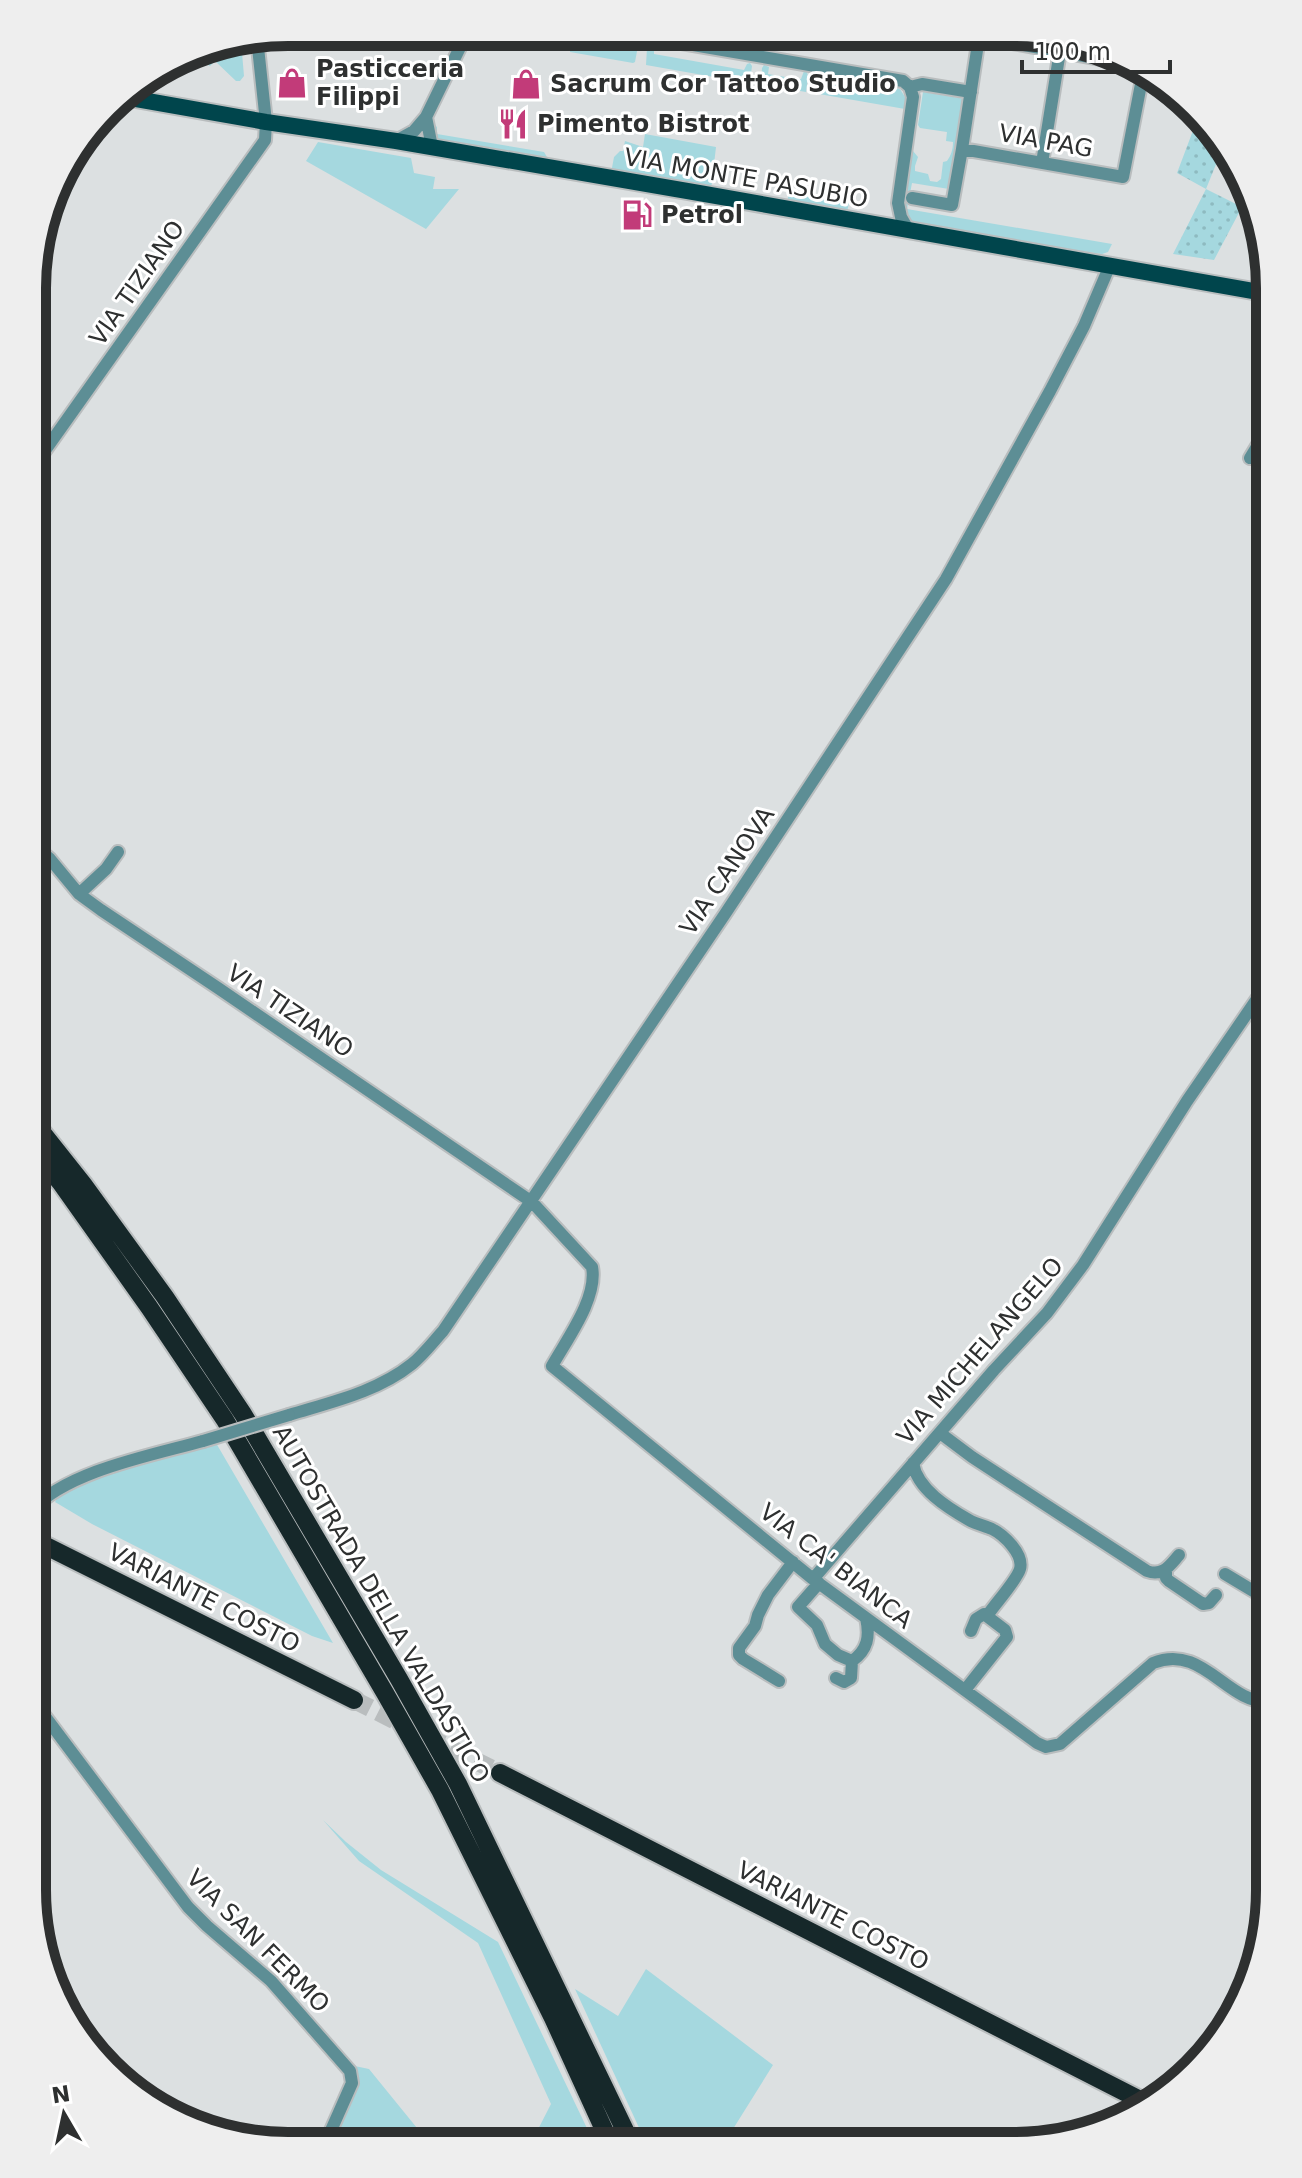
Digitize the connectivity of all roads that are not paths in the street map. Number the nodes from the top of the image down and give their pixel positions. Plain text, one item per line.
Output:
1 (461, 46) edge
2 (699, 46) edge
3 (978, 46) edge
4 (258, 48) edge
5 (1041, 48) edge
6 (1060, 51) junction
7 (1079, 55) edge
8 (1141, 82) edge
9 (910, 87) junction
10 (971, 92) junction
11 (137, 99) edge
12 (426, 117) junction
13 (266, 122) junction
14 (396, 141) junction
15 (432, 147) junction
16 (962, 149) junction
17 (1042, 163) junction
18 (905, 197) junction
19 (877, 226) junction
20 (909, 231) junction
21 (1110, 265) junction
22 (1256, 291) edge
23 (1256, 448) edge
24 (46, 449) edge
25 (1250, 458) dead end
26 (118, 852) dead end
27 (46, 856) edge
28 (79, 894) junction
29 (1256, 1001) edge
30 (46, 1137) edge
31 (46, 1165) edge
32 (532, 1202) junction
33 (940, 1433) junction
34 (913, 1463) junction
35 (46, 1498) edge
36 (46, 1546) edge
37 (1179, 1555) dead end
38 (793, 1562) junction
39 (1166, 1570) junction
40 (1225, 1574) dead end
41 (816, 1581) junction
42 (1255, 1592) edge
43 (1216, 1595) dead end
44 (987, 1616) junction
45 (866, 1618) junction
46 (971, 1631) dead end
47 (852, 1661) junction
48 (836, 1678) dead end
49 (779, 1681) dead end
50 (965, 1690) junction
51 (354, 1700) tunnel mouth
52 (1255, 1700) edge
53 (46, 1718) edge
54 (500, 1773) tunnel mouth
55 (1137, 2099) edge
56 (330, 2132) edge
57 (605, 2132) edge
58 (626, 2132) edge

1 - 12 street
2 - 9 street
3 - 10 street, VIA PAG
4 - 13 street
5 - 6 street, VIA PAG
6 - 7 street, VIA PAG
6 - 17 street
8 - 17 street, VIA PAG
9 - 10 street
9 - 18 street
10 - 16 street, VIA PAG
11 - 13 main road, VIA MONTE PASUBIO
12 - 14 street
12 - 15 street
13 - 14 main road, VIA MONTE PASUBIO
13 - 24 street, VIA TIZIANO
14 - 15 main road, VIA MONTE PASUBIO
15 - 19 main road, VIA MONTE PASUBIO
16 - 17 street, VIA PAG
16 - 18 street, VIA PAG
18 - 19 street
18 - 20 street
19 - 20 main road, VIA MONTE PASUBIO
20 - 21 main road, VIA MONTE PASUBIO
21 - 22 main road, VIA MONTE PASUBIO
21 - 32 street, VIA CANOVA
23 - 25 street
26 - 28 street
27 - 28 street, VIA TIZIANO
28 - 32 street, VIA TIZIANO
29 - 33 street, VIA MICHELANGELO
30 - 58 highway, AUTOSTRADA DELLA VALDASTICO
31 - 57 highway, AUTOSTRADA DELLA VALDASTICO
32 - 35 street, VIA CANOVA, bridge
32 - 38 street, VIA CA' BIANCA
33 - 34 street, VIA MICHELANGELO
33 - 39 street
34 - 41 street, VIA MICHELANGELO
34 - 44 street
36 - 51 highway, VARIANTE COSTO
37 - 39 street
38 - 41 street, VIA CA' BIANCA
38 - 49 street
39 - 43 street
40 - 42 street
41 - 45 street, VIA CA' BIANCA
41 - 47 street, VIA MICHELANGELO
44 - 46 street
44 - 50 street
45 - 47 street
45 - 50 street, VIA CA' BIANCA
47 - 48 street
50 - 52 street, VIA CA' BIANCA
53 - 56 street, VIA SAN FERMO
54 - 55 highway, VARIANTE COSTO

